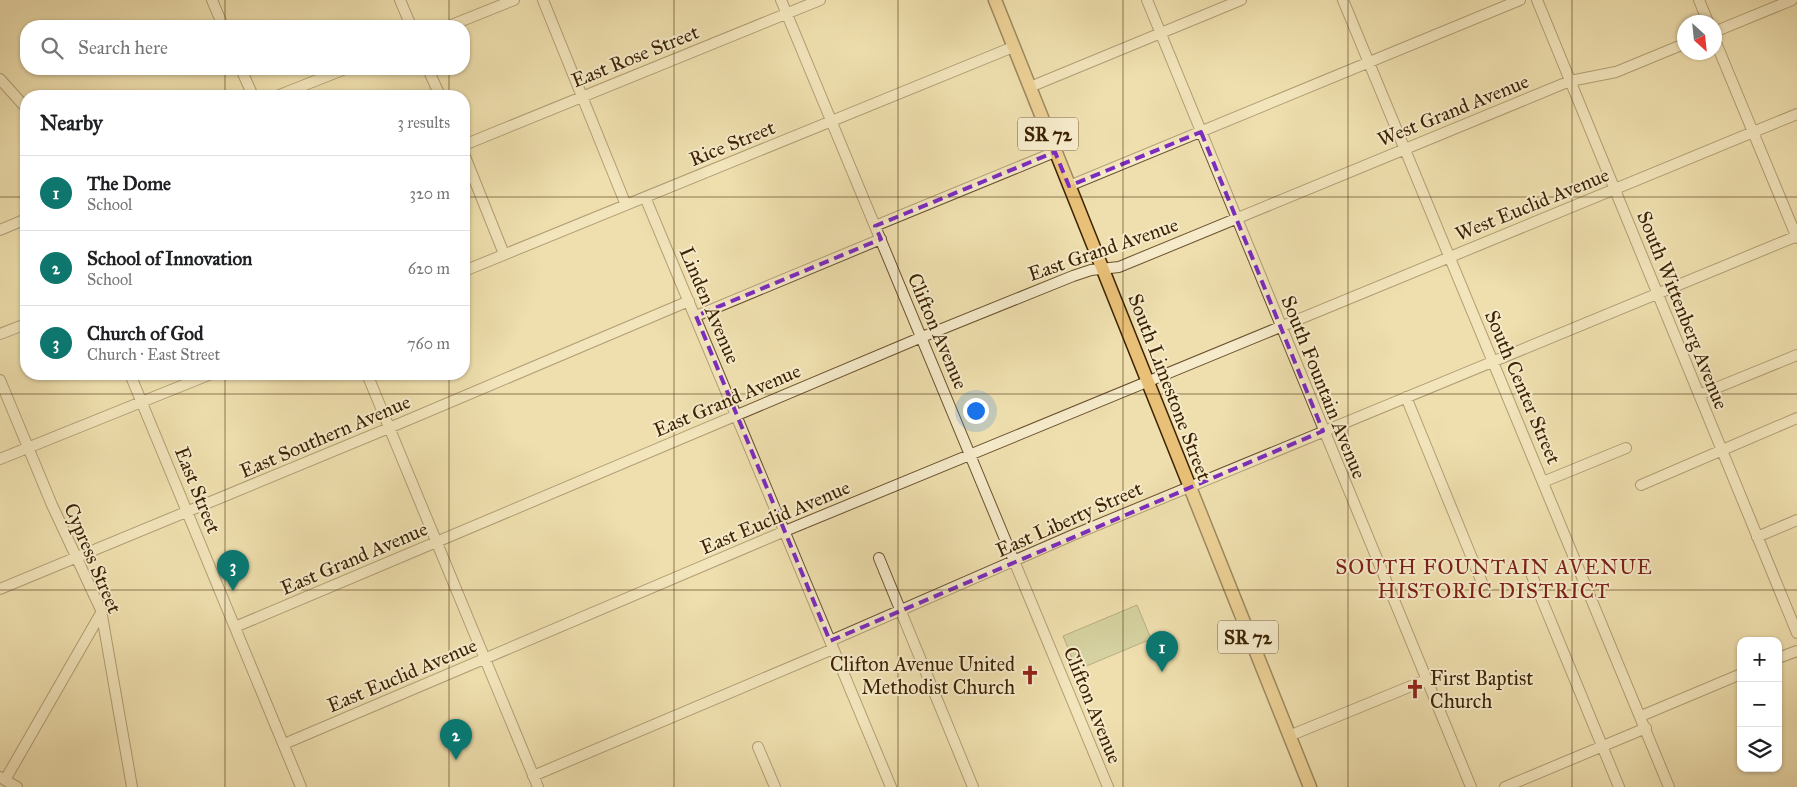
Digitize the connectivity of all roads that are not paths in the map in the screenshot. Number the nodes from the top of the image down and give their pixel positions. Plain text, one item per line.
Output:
1 (212, 0) edge
2 (400, 0) edge
3 (514, 0) edge
4 (543, 0) edge
5 (781, 0) edge
6 (820, 0) edge
7 (995, 0) edge
8 (1147, 0) edge
9 (1241, 0) edge
10 (1343, 0) edge
11 (1520, 0) edge
12 (1537, 0) edge
13 (1699, 0) edge
14 (1792, 0) edge
15 (786, 14) junction
16 (1705, 15) edge
17 (220, 20) edge
18 (408, 20) edge
19 (464, 20) edge
20 (1722, 29) edge
21 (1160, 33) junction
22 (1013, 47) junction
23 (1677, 47) edge
24 (1722, 57) edge
25 (1369, 62) junction
26 (243, 75) edge
27 (330, 75) edge
28 (431, 75) edge
29 (0, 79) edge
30 (1570, 81) junction
31 (1030, 87) junction
32 (250, 90) edge
33 (292, 90) edge
34 (437, 90) edge
35 (583, 97) junction
36 (20, 101) edge
37 (1797, 114) edge
38 (831, 121) junction
39 (1201, 132) junction
40 (1753, 132) junction
41 (470, 143) edge
42 (1405, 149) junction
43 (1056, 152) junction
44 (470, 169) edge
45 (1069, 186) junction
46 (1614, 189) junction
47 (645, 197) junction
48 (626, 204) junction
49 (1236, 218) junction
50 (20, 222) edge
51 (875, 226) junction
52 (0, 230) edge
53 (1797, 237) edge
54 (881, 239) junction
55 (504, 254) junction
56 (1450, 257) junction
57 (470, 268) edge
58 (1103, 268) junction
59 (1658, 294) junction
60 (690, 301) junction
61 (696, 316) junction
62 (20, 326) edge
63 (1281, 326) junction
64 (0, 334) edge
65 (922, 337) junction
66 (1797, 356) edge
67 (1493, 361) junction
68 (0, 380) edge
69 (133, 380) edge
70 (196, 380) edge
71 (369, 380) edge
72 (1147, 381) junction
73 (1699, 396) junction
74 (1406, 397) junction
75 (142, 402) junction
76 (737, 415) junction
77 (1797, 418) edge
78 (389, 428) junction
79 (1323, 431) junction
80 (28, 448) junction
81 (1626, 448) dead end
82 (1722, 452) junction
83 (971, 454) junction
84 (0, 459) edge
85 (1544, 482) junction
86 (1642, 485) dead end
87 (1188, 487) junction
88 (187, 512) junction
89 (1797, 520) edge
90 (785, 531) junction
91 (1758, 536) junction
92 (436, 542) junction
93 (75, 558) junction
94 (879, 558) dead end
95 (1014, 559) junction
96 (1528, 566) dead end
97 (1483, 585) dead end
98 (0, 589) edge
99 (900, 611) junction
100 (101, 613) junction
101 (235, 627) junction
102 (1797, 632) edge
103 (832, 645) junction
104 (1797, 650) edge
105 (1782, 656) edge
106 (485, 659) junction
107 (1737, 676) edge
108 (1426, 680) junction
109 (1641, 716) junction
110 (1646, 728) junction
111 (1289, 736) junction
112 (284, 744) junction
113 (1602, 746) junction
114 (758, 747) dead end
115 (533, 776) junction
116 (2, 779) edge
117 (16, 787) edge
118 (132, 787) edge
119 (301, 787) edge
120 (538, 787) edge
121 (775, 787) edge
122 (891, 787) edge
123 (973, 787) edge
124 (1108, 787) edge
125 (1310, 787) edge
126 (1471, 787) edge
127 (1505, 787) edge
128 (1619, 787) edge
129 (1669, 787) edge

1 - 17 street
2 - 18 street
3 - 19 street
4 - 35 street
5 - 15 street, Clifton Avenue
6 - 15 street, East Rose Street
7 - 22 main road, South Limestone Street / SR 72
8 - 21 street, South Fountain Avenue
9 - 21 street
10 - 25 street, South Center Street
11 - 25 street
12 - 30 street, South Wittenberg Avenue
13 - 16 street
14 - 20 street
15 - 35 street, East Rose Street
15 - 38 street, Clifton Avenue
21 - 31 street
21 - 39 street, South Fountain Avenue
22 - 31 main road, South Limestone Street / SR 72
22 - 38 street, Rice Street
23 - 30 street, West Grand Avenue
24 - 40 street
25 - 39 street
25 - 42 street, South Center Street
26 - 32 street
27 - 33 street
28 - 34 street
29 - 36 street
30 - 42 street, West Grand Avenue
30 - 46 street, South Wittenberg Avenue
31 - 43 main road, South Limestone Street / SR 72
35 - 41 street, East Rose Street
35 - 48 street
37 - 40 street, West Euclid Avenue
38 - 47 street, Rice Street
38 - 51 street, Clifton Avenue
39 - 45 street
39 - 49 street, South Fountain Avenue
40 - 46 street, West Euclid Avenue
40 - 53 street
42 - 49 street, West Grand Avenue
42 - 56 street, South Center Street
43 - 45 main road, South Limestone Street / SR 72
43 - 51 street
44 - 55 street
45 - 58 main road, South Limestone Street / SR 72
46 - 56 street, West Euclid Avenue
46 - 59 street, South Wittenberg Avenue
47 - 48 street, Rice Street
47 - 60 street, Linden Avenue
48 - 55 street, Rice Street
49 - 58 street, East Grand Avenue
49 - 63 street, South Fountain Avenue
50 - 52 street
51 - 54 street, Clifton Avenue
53 - 59 street, East Liberty Street
54 - 61 street
54 - 65 street, Clifton Avenue
55 - 57 street, Rice Street
56 - 63 street, West Euclid Avenue
56 - 67 street, South Center Street
58 - 65 street, East Grand Avenue
58 - 72 main road, South Limestone Street / SR 72
59 - 67 street, East Liberty Street
59 - 73 street, South Wittenberg Avenue
60 - 61 street, Linden Avenue
60 - 78 street, East Southern Avenue
61 - 76 street, Linden Avenue
62 - 64 street
63 - 72 street, East Euclid Avenue
63 - 79 street, South Fountain Avenue
65 - 76 street, East Grand Avenue
65 - 83 street, Clifton Avenue
66 - 73 street
67 - 74 street, East Liberty Street
67 - 85 street, South Center Street
68 - 80 street, Cypress Street
69 - 75 street, East Street
70 - 75 street
71 - 78 street
72 - 83 street, East Euclid Avenue
72 - 87 main road, South Limestone Street / SR 72
73 - 82 street, South Wittenberg Avenue
74 - 79 street, East Liberty Street
74 - 97 street
75 - 80 street
75 - 88 street, East Street
76 - 90 street, Linden Avenue
76 - 92 street, East Grand Avenue
77 - 82 street
78 - 88 street, East Southern Avenue
78 - 92 street
79 - 87 street, East Liberty Street
79 - 108 street, South Fountain Avenue
80 - 84 street
80 - 93 street, Cypress Street
81 - 85 street
82 - 86 street
82 - 91 street, South Wittenberg Avenue
83 - 90 street, East Euclid Avenue
83 - 95 street, Clifton Avenue
85 - 109 street, South Center Street
87 - 95 street, East Liberty Street
87 - 111 main road, South Limestone Street / SR 72
88 - 93 street, East Southern Avenue
88 - 101 street, East Street
89 - 91 street
90 - 103 street, Linden Avenue
90 - 106 street, East Euclid Avenue
91 - 102 street, South Wittenberg Avenue
92 - 101 street, East Grand Avenue
92 - 106 street
93 - 98 street, East Southern Avenue
93 - 100 street, Cypress Street
94 - 99 street
95 - 99 street, East Liberty Street
95 - 124 street, Clifton Avenue
96 - 113 street
99 - 103 street, East Liberty Street
99 - 123 street
100 - 116 street
100 - 118 street, Cypress Street
101 - 112 street, East Street
103 - 115 street, East Liberty Street
103 - 122 street, Linden Avenue
104 - 105 street
106 - 112 street, East Euclid Avenue
106 - 115 street
107 - 109 street
108 - 111 street
108 - 126 street, South Fountain Avenue
109 - 110 street, South Center Street
110 - 113 street
110 - 129 street, South Center Street
111 - 125 main road, South Limestone Street / SR 72
112 - 119 street, East Street
113 - 127 street
113 - 128 street
114 - 121 street
115 - 120 street
116 - 117 street

